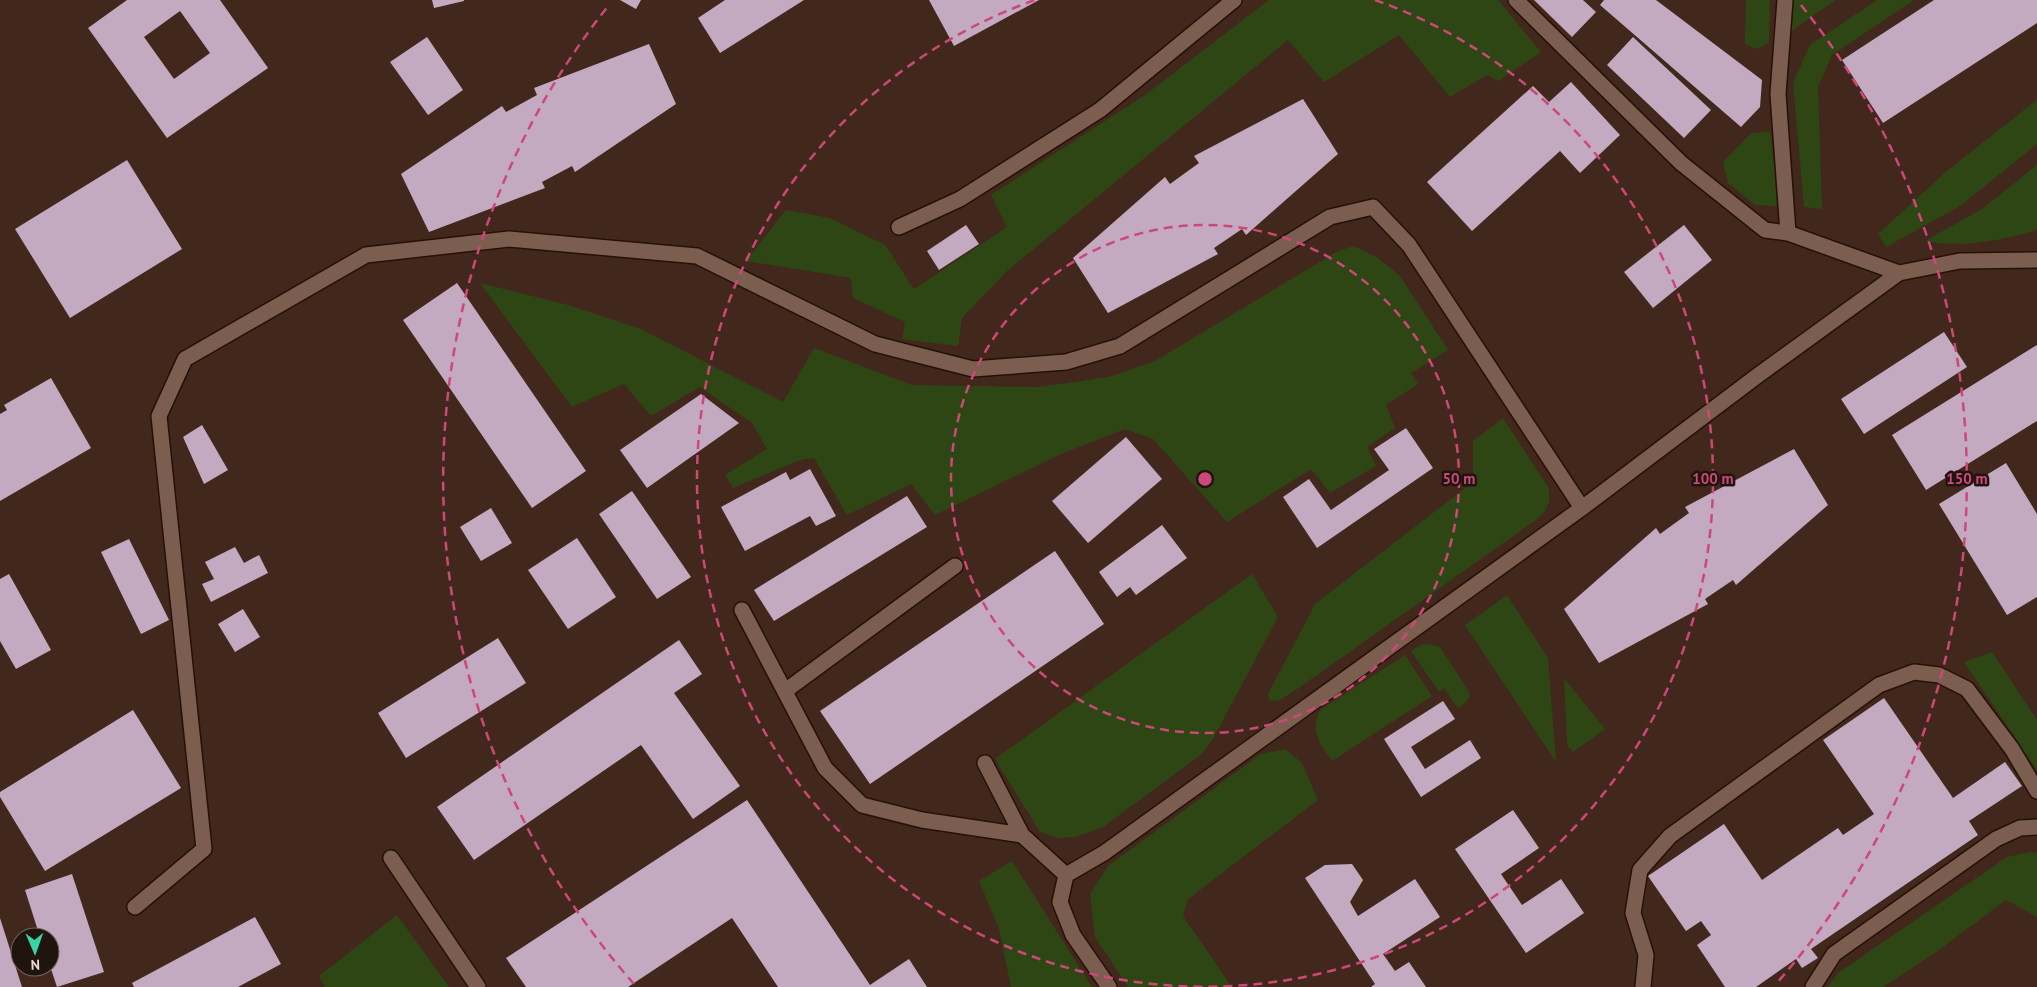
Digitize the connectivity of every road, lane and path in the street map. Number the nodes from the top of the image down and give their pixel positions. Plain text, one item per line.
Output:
1 (1234, 0) edge
2 (1516, 0) edge
3 (1785, 0) edge
4 (899, 227) dead end
5 (1788, 234) junction
6 (2037, 260) edge
7 (1899, 273) junction
8 (1582, 508) junction
9 (955, 566) dead end
10 (742, 610) dead end
11 (785, 691) junction
12 (986, 763) dead end
13 (2037, 791) edge
14 (2037, 827) edge
15 (1022, 835) junction
16 (391, 858) dead end
17 (1066, 876) junction
18 (135, 907) dead end
19 (478, 987) edge
20 (1109, 987) edge
21 (1643, 987) edge
22 (1812, 987) edge

1 - 4 street
2 - 5 street
3 - 5 street
5 - 7 street
6 - 7 street
7 - 8 street
8 - 17 street
8 - 18 street
9 - 11 street
10 - 11 street
11 - 15 street
12 - 15 street
13 - 21 street
14 - 22 street
15 - 17 street
16 - 19 street
17 - 20 street

